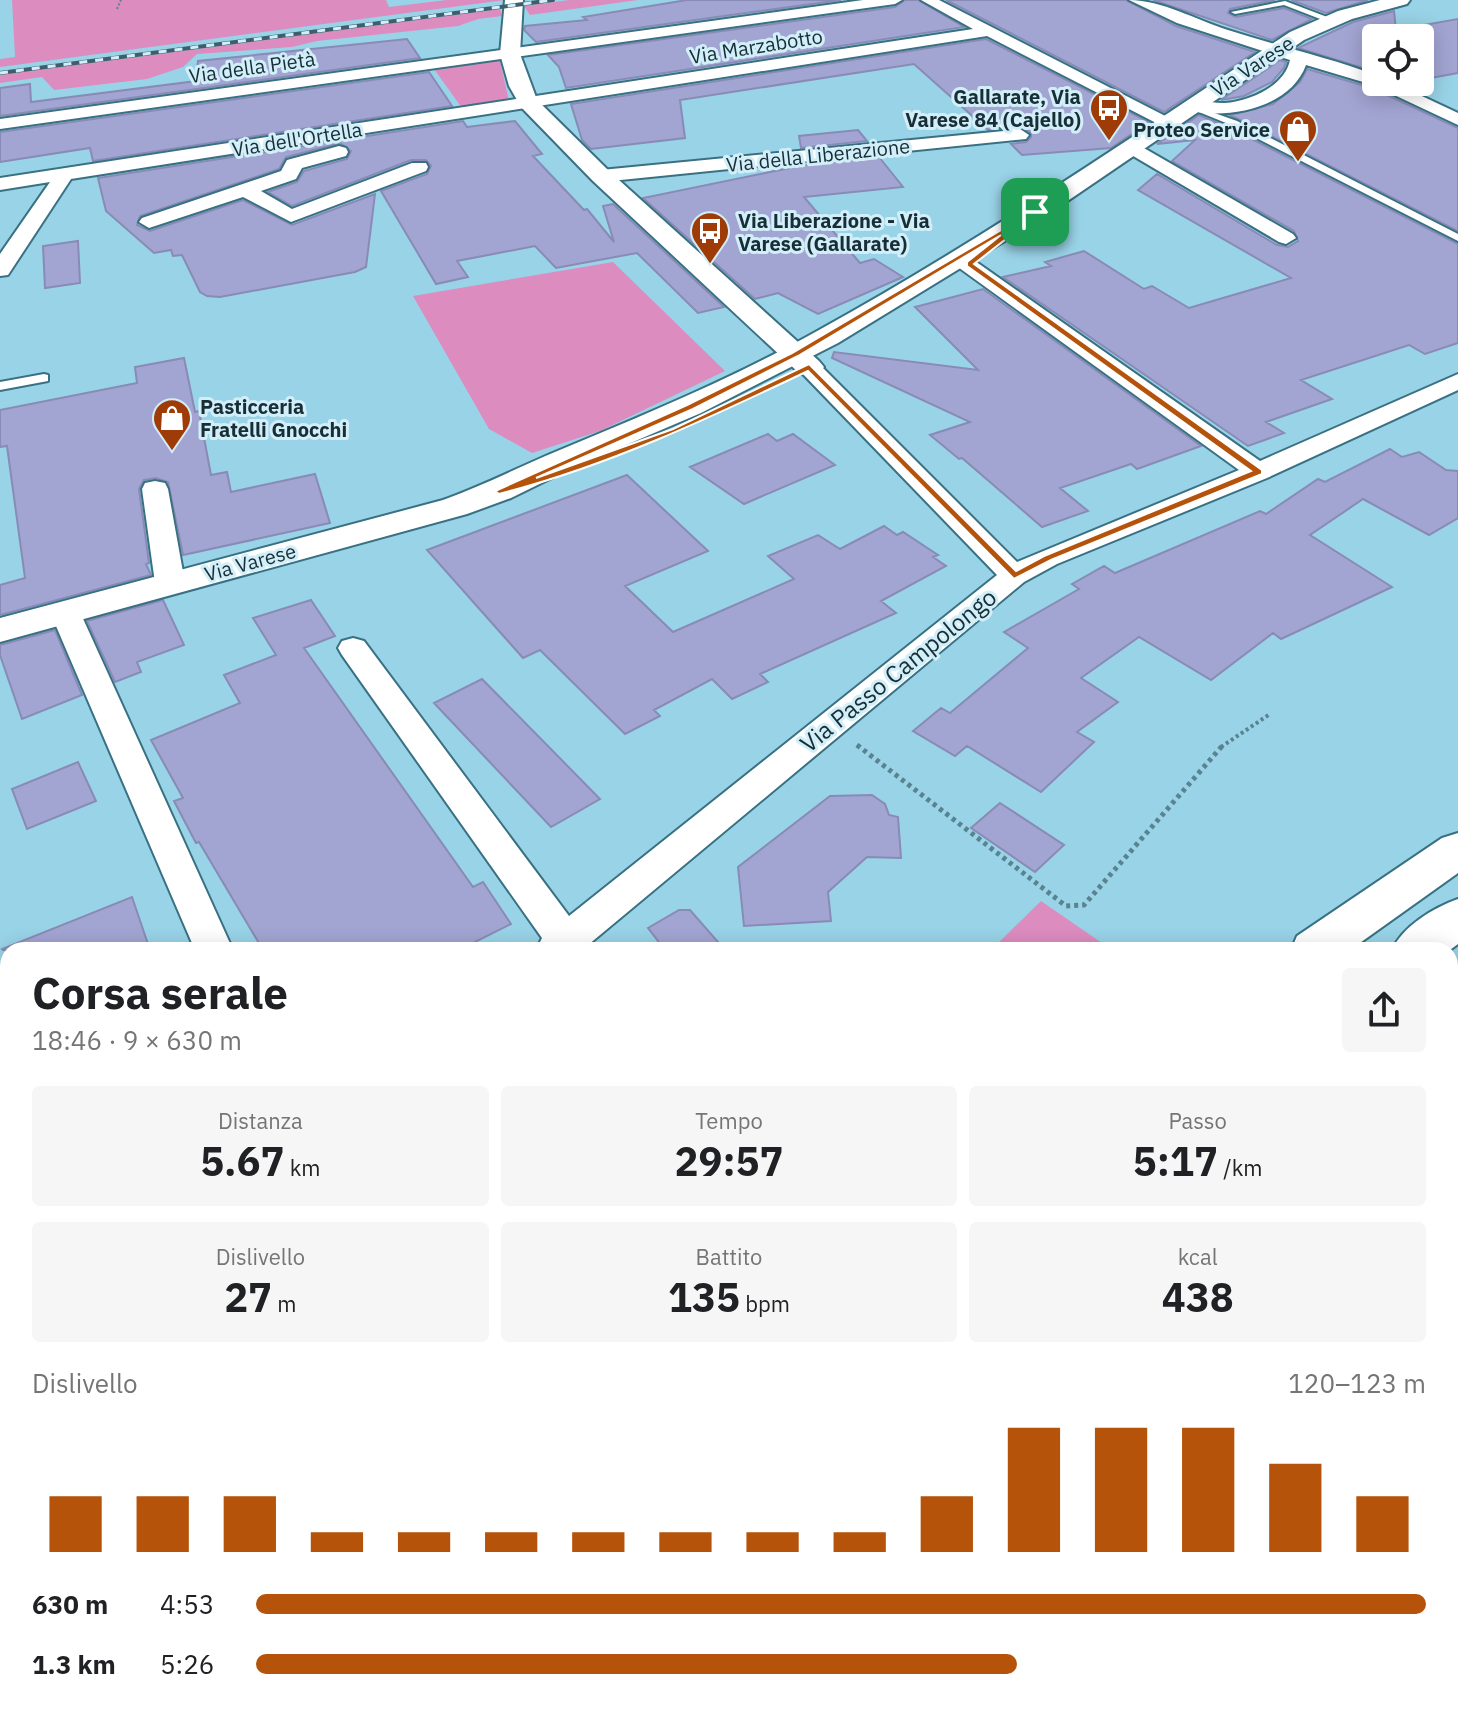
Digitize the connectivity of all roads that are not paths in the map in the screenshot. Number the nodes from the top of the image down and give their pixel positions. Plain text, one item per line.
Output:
1 (514, 0) edge
2 (895, 0) edge
3 (928, 0) edge
4 (1136, 0) edge
5 (1401, 0) edge
6 (1235, 12) dead end
7 (1331, 20) junction
8 (991, 31) junction
9 (1276, 49) junction
10 (510, 54) junction
11 (1299, 58) junction
12 (1362, 76) edge
13 (1407, 96) edge
14 (528, 103) junction
15 (1192, 106) junction
16 (1458, 120) edge
17 (1168, 122) junction
18 (0, 124) edge
19 (1007, 125) dead end
20 (384, 141) dead end
21 (276, 142) junction
22 (1130, 146) junction
23 (295, 164) junction
24 (419, 167) dead end
25 (65, 174) junction
26 (601, 176) junction
27 (0, 184) edge
28 (245, 190) junction
29 (280, 209) junction
30 (180, 211) junction
31 (252, 215) dead end
32 (149, 222) dead end
33 (210, 223) dead end
34 (1286, 238) dead end
35 (1458, 238) edge
36 (964, 261) junction
37 (0, 270) edge
38 (802, 361) junction
39 (44, 378) dead end
40 (1458, 381) edge
41 (0, 386) edge
42 (1258, 472) junction
43 (155, 489) dead end
44 (1014, 576) junction
45 (170, 583) junction
46 (65, 612) junction
47 (0, 630) edge
48 (353, 648) dead end
49 (1458, 850) edge
50 (1458, 918) edge
51 (210, 942) edge
52 (558, 942) edge
53 (566, 942) edge
54 (1326, 942) edge
55 (1426, 942) edge

1 - 10 main road
2 - 10 street, Via della Pietà
3 - 8 street
4 - 9 street
5 - 7 main road, Via Varese
6 - 7 lane
7 - 9 main road, Via Varese
8 - 14 street, Via Marzabotto
8 - 17 street
9 - 11 street
9 - 15 main road, Via Varese
10 - 14 main road
10 - 18 street, Via della Pietà
11 - 12 street
11 - 15 street
13 - 16 street
14 - 21 street, Via dell'Ortella
14 - 26 main road
15 - 17 main road, Via Varese
15 - 35 lane
17 - 22 main road, Via Varese
19 - 26 street, Via della Liberazione
20 - 23 street
21 - 23 street
21 - 25 street, Via dell'Ortella
22 - 34 street
22 - 36 main road, Via Varese
23 - 28 street
24 - 29 street
25 - 27 street, Via dell'Ortella
25 - 37 street
26 - 38 main road
28 - 29 street
28 - 30 street
29 - 31 street
30 - 32 street
30 - 33 street
36 - 38 main road, Via Varese
36 - 42 street
38 - 44 street
38 - 45 main road, Via Varese
39 - 41 lane
40 - 42 street, Via Passo Campolongo
42 - 44 street, Via Passo Campolongo
43 - 45 street
44 - 53 street, Via Passo Campolongo
45 - 46 main road, Via Varese
46 - 47 main road, Via Varese
46 - 51 street
48 - 52 street
49 - 54 main road
50 - 55 main road

